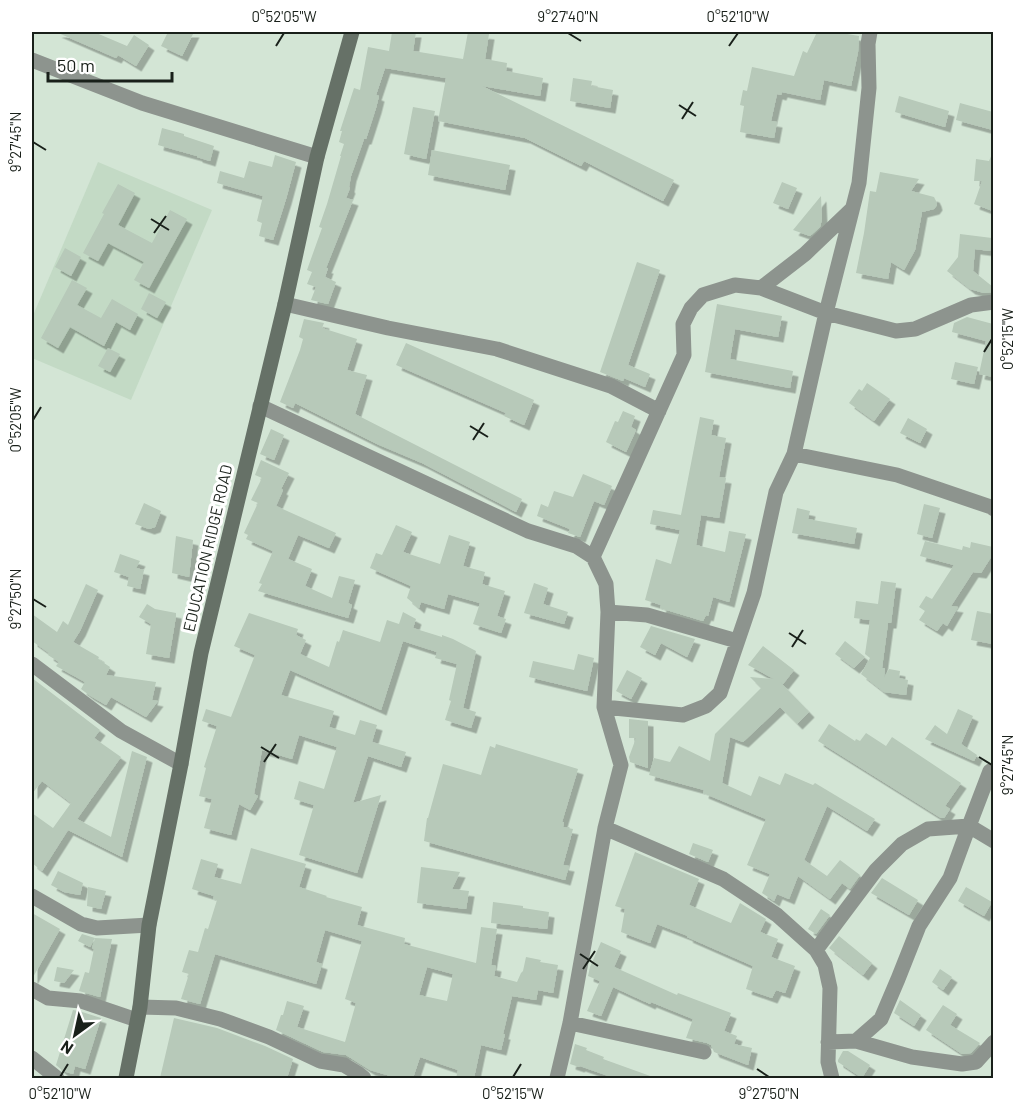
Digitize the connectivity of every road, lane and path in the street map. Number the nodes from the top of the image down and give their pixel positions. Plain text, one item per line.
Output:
1 (352, 32) edge
2 (870, 32) edge
3 (32, 60) edge
4 (317, 158) junction
5 (852, 209) junction
6 (761, 288) junction
7 (993, 302) edge
8 (285, 304) junction
9 (826, 313) junction
10 (260, 406) junction
11 (659, 411) junction
12 (794, 454) junction
13 (993, 509) edge
14 (593, 557) junction
15 (608, 612) junction
16 (737, 641) junction
17 (32, 664) edge
18 (604, 707) junction
19 (181, 764) junction
20 (992, 767) edge
21 (969, 826) junction
22 (605, 828) junction
23 (993, 841) edge
24 (32, 896) edge
25 (149, 925) junction
26 (816, 950) junction
27 (32, 989) edge
28 (139, 1014) junction
29 (570, 1023) junction
30 (856, 1041) junction
31 (828, 1042) junction
32 (993, 1042) edge
33 (704, 1052) dead end
34 (32, 1058) edge
35 (57, 1078) edge
36 (126, 1078) edge
37 (364, 1078) edge
38 (557, 1078) edge
39 (832, 1078) edge

1 - 4 main road, EDUCATION RIDGE ROAD
2 - 5 street
3 - 4 street
4 - 8 main road, EDUCATION RIDGE ROAD
5 - 6 street
5 - 9 street
6 - 9 street
6 - 11 street
7 - 9 street
8 - 10 main road, EDUCATION RIDGE ROAD
8 - 11 street
9 - 12 street
10 - 14 street
10 - 19 main road, EDUCATION RIDGE ROAD
11 - 14 street
12 - 13 street
12 - 16 street
14 - 15 street
15 - 16 street
15 - 18 street
16 - 18 street
17 - 19 street
18 - 22 street
19 - 25 main road, EDUCATION RIDGE ROAD
20 - 21 street
21 - 23 street
21 - 26 street
21 - 30 street
22 - 26 street
22 - 29 street
24 - 25 street
25 - 28 main road, EDUCATION RIDGE ROAD
26 - 31 street
27 - 28 street
28 - 36 main road, EDUCATION RIDGE ROAD
28 - 37 street
29 - 33 street
29 - 38 street
30 - 31 street
30 - 32 street
31 - 39 street
34 - 35 street

